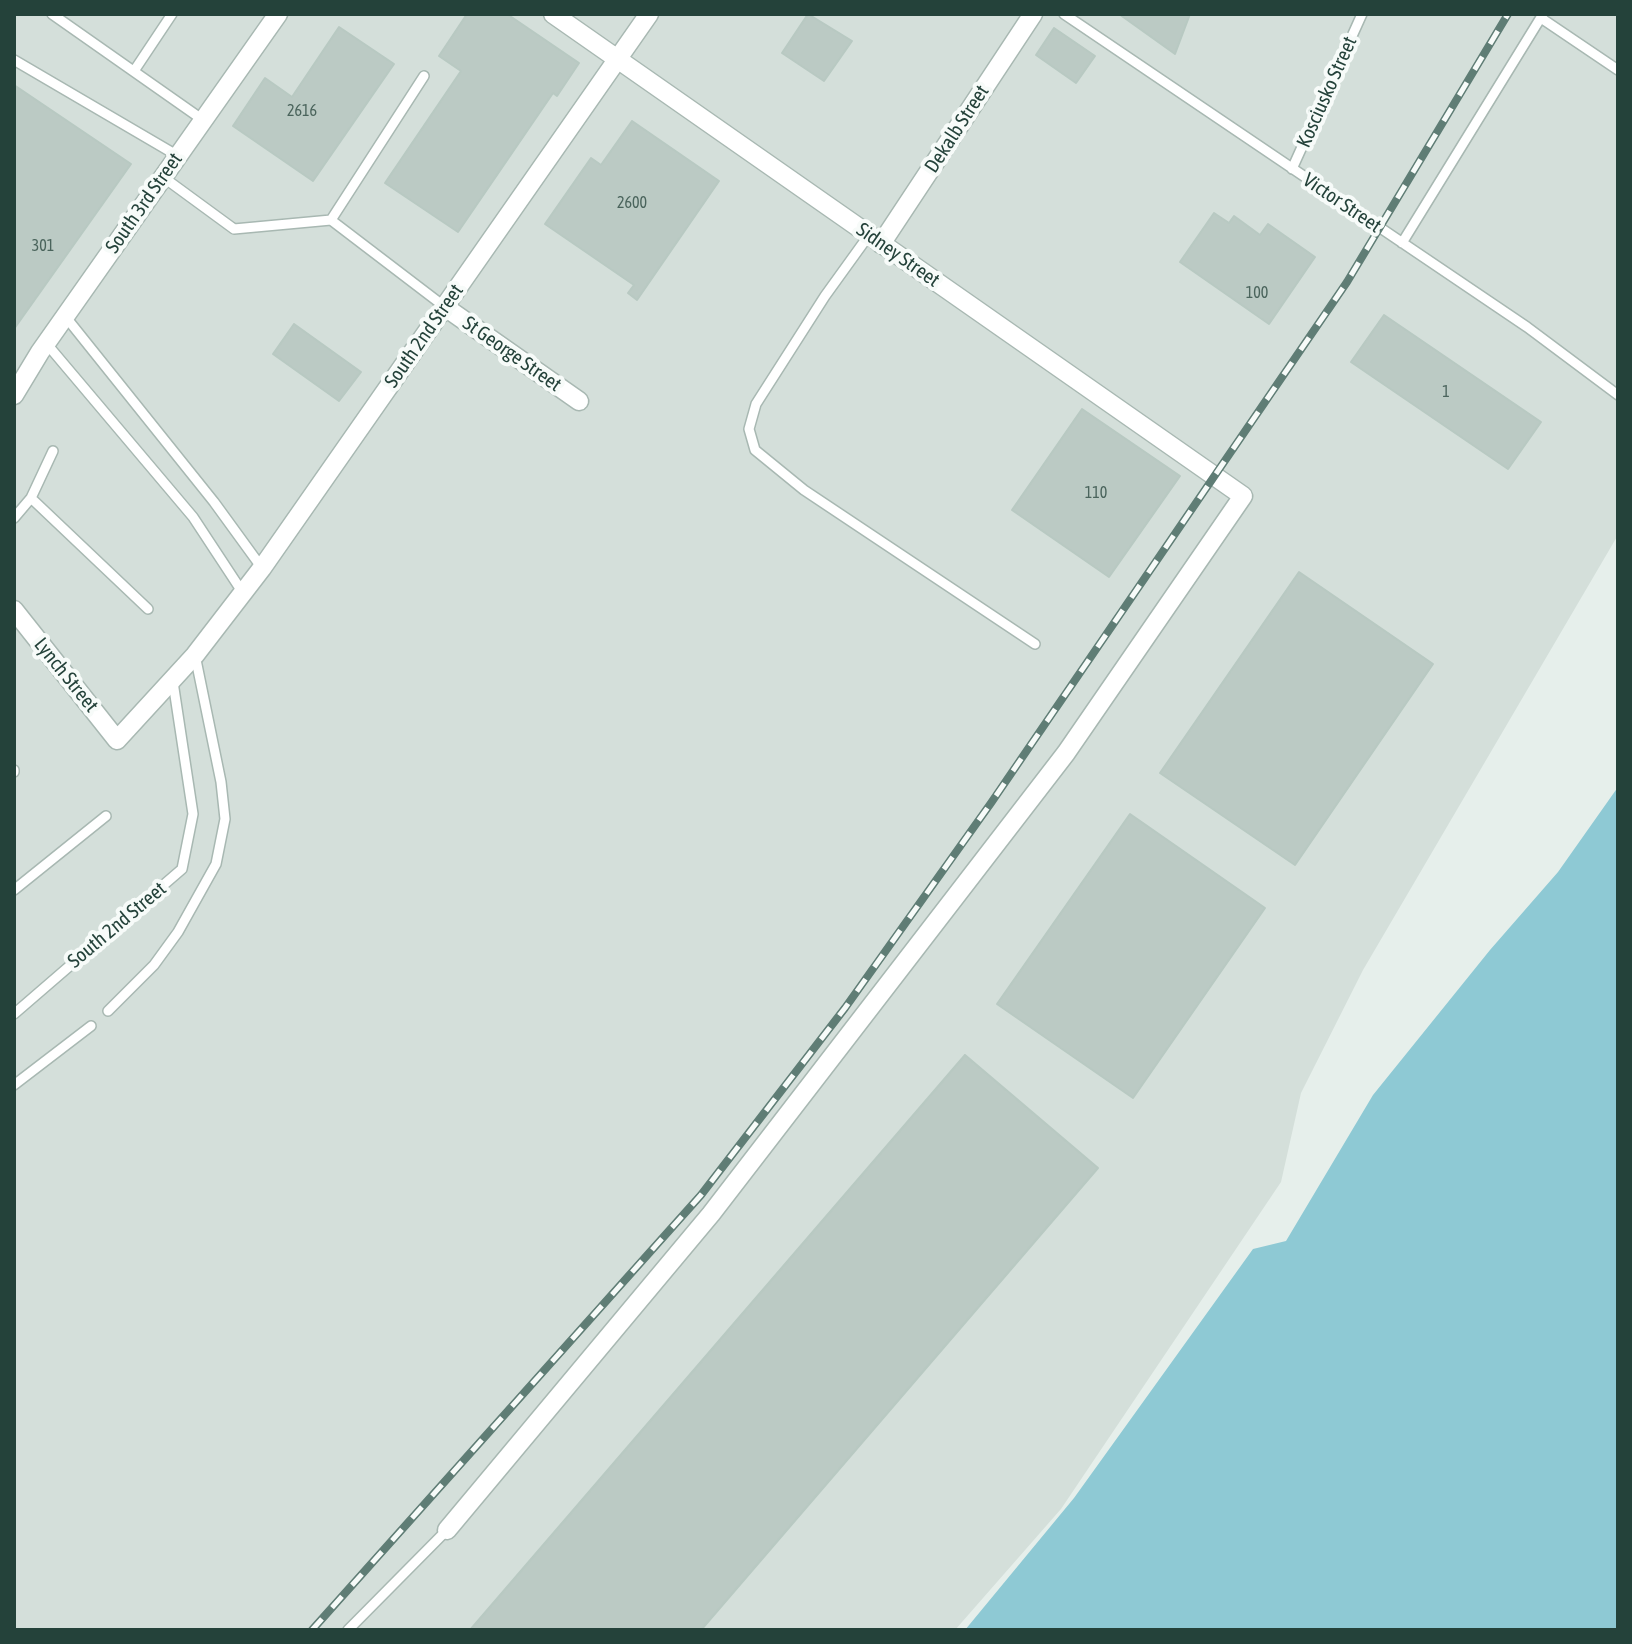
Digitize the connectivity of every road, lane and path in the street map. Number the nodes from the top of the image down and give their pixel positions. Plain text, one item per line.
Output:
1 (52, 14) edge
2 (172, 14) edge
3 (278, 14) edge
4 (553, 14) edge
5 (649, 14) edge
6 (1033, 14) edge
7 (1064, 14) edge
8 (1362, 14) edge
9 (1542, 16) edge
10 (618, 57) junction
11 (14, 60) edge
12 (1618, 70) edge
13 (134, 71) junction
14 (424, 76) dead end
15 (203, 120) junction
16 (178, 156) junction
17 (1292, 169) junction
18 (163, 177) junction
19 (331, 220) junction
20 (875, 240) junction
21 (1402, 243) junction
22 (445, 307) junction
23 (65, 316) junction
24 (46, 343) junction
25 (14, 395) edge
26 (1618, 395) edge
27 (579, 401) dead end
28 (53, 451) dead end
29 (31, 498) junction
30 (14, 518) edge
31 (262, 568) junction
32 (243, 593) junction
33 (148, 609) dead end
34 (14, 610) edge
35 (1035, 644) dead end
36 (195, 655) junction
37 (172, 678) junction
38 (117, 740) joint
39 (106, 816) dead end
40 (14, 890) edge
41 (108, 1011) dead end
42 (14, 1014) edge
43 (91, 1026) dead end
44 (14, 1085) edge
45 (447, 1530) joint
46 (348, 1630) edge

1 - 13 lane
2 - 13 lane
3 - 15 street, South 3rd Street
4 - 10 street, Sidney Street
5 - 10 street, South 2nd Street
6 - 20 street, Dekalb Street
7 - 17 lane, Victor Street
8 - 17 lane, Kosciusko Street
9 - 12 lane
9 - 21 lane
10 - 20 street, Sidney Street
10 - 22 street, South 2nd Street
11 - 16 lane
13 - 15 lane
14 - 19 lane
15 - 16 street, South 3rd Street
16 - 18 street, South 3rd Street
17 - 21 lane, Victor Street
18 - 19 lane
18 - 23 street, South 3rd Street
19 - 22 lane
20 - 35 lane, Dekalb Street
20 - 45 street, Sidney Street
21 - 26 lane, Victor Street
22 - 27 street, St George Street
22 - 31 street, South 2nd Street
23 - 24 street, South 3rd Street
23 - 31 lane
24 - 25 street, South 3rd Street
24 - 32 lane
28 - 29 lane
29 - 30 lane
29 - 33 lane
31 - 32 street, South 2nd Street
32 - 36 street, South 2nd Street
34 - 38 street, Lynch Street
36 - 37 street, South 2nd Street
36 - 41 lane, South 2nd Street
37 - 38 street, South 2nd Street
37 - 42 lane, South 2nd Street
39 - 40 lane
43 - 44 lane
45 - 46 lane

